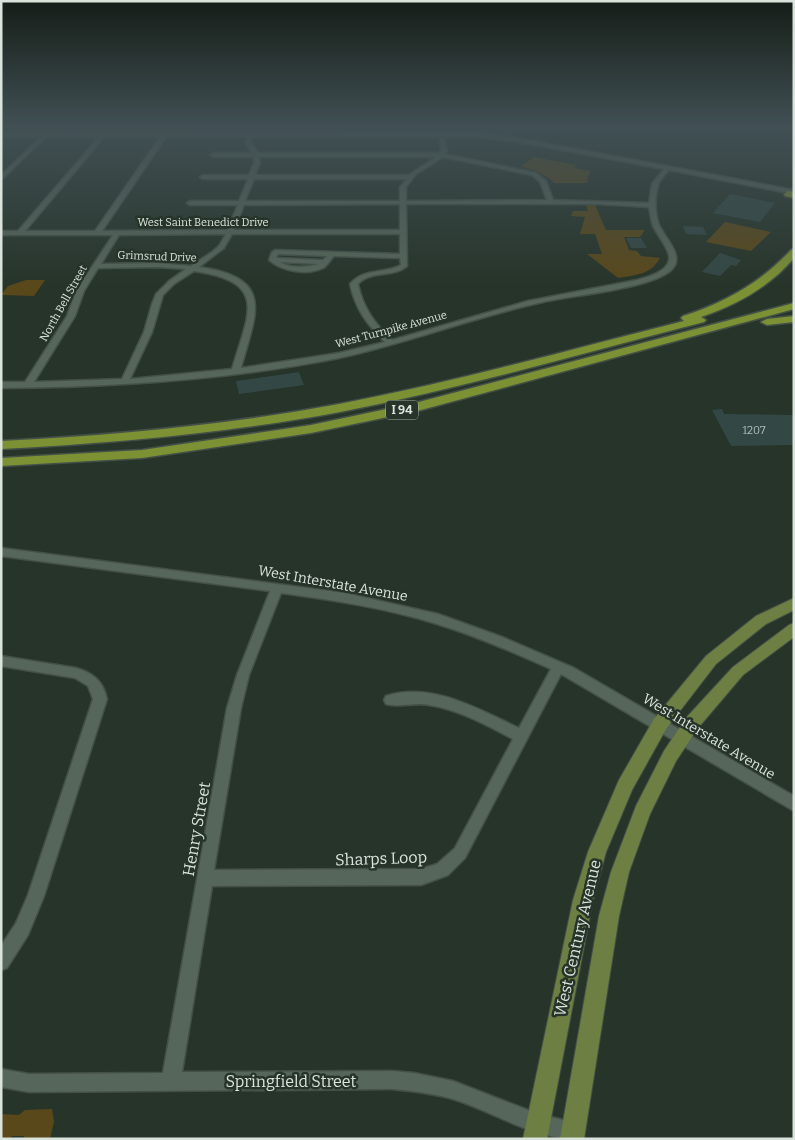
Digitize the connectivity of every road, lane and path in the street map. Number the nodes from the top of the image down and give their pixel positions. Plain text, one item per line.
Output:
1 (65, 180) edge
2 (134, 180) edge
3 (251, 180) edge
4 (407, 180) edge
5 (542, 180) edge
6 (658, 180) edge
7 (724, 180) edge
8 (792, 194) edge
9 (241, 202) junction
10 (403, 202) junction
11 (551, 202) junction
12 (190, 203) dead end
13 (652, 205) junction
14 (230, 232) junction
15 (404, 232) junction
16 (1, 233) edge
17 (20, 233) junction
18 (98, 233) junction
19 (117, 233) junction
20 (794, 252) edge
21 (332, 254) junction
22 (405, 256) junction
23 (96, 266) junction
24 (193, 268) junction
25 (794, 296) edge
26 (794, 306) edge
27 (794, 319) edge
28 (390, 342) junction
29 (649, 346) junction
30 (236, 370) junction
31 (125, 381) junction
32 (459, 381) junction
33 (1, 385) edge
34 (28, 385) junction
35 (1, 445) edge
36 (1, 462) edge
37 (1, 552) edge
38 (277, 587) junction
39 (794, 603) edge
40 (794, 629) edge
41 (1, 662) edge
42 (558, 667) junction
43 (391, 700) dead end
44 (660, 724) junction
45 (521, 736) junction
46 (682, 738) junction
47 (794, 804) edge
48 (205, 878) junction
49 (1, 962) edge
50 (1, 1078) edge
51 (171, 1082) junction
52 (537, 1131) edge
53 (572, 1135) edge

1 - 17 street
2 - 18 street
3 - 9 street
4 - 10 street
5 - 11 street
6 - 13 street, West Turnpike Avenue
7 - 8 street
9 - 10 street
9 - 12 street
9 - 14 street
10 - 11 street
10 - 15 street
11 - 13 street
13 - 28 street, West Turnpike Avenue
14 - 15 street, West Saint Benedict Drive
14 - 19 street, West Saint Benedict Drive
14 - 24 street
15 - 22 street
16 - 17 street, West Saint Benedict Drive
17 - 18 street, West Saint Benedict Drive
18 - 19 street, West Saint Benedict Drive
19 - 23 street, North Bell Street
20 - 32 highway
21 - 21 street
21 - 22 street
22 - 28 street
23 - 24 street, Grimsrud Drive
23 - 34 street, North Bell Street
24 - 30 street, Grimsrud Drive
24 - 31 street
25 - 32 highway, I 94
26 - 29 highway, I 94
27 - 29 highway
28 - 30 street, West Turnpike Avenue
29 - 36 highway, I 94
30 - 31 street, West Turnpike Avenue
31 - 34 street, West Turnpike Avenue
32 - 35 highway, I 94
33 - 34 street, West Turnpike Avenue
37 - 38 street, West Interstate Avenue
38 - 42 street, West Interstate Avenue
38 - 48 street, Henry Street
39 - 44 main road, West Century Avenue
40 - 46 main road, West Century Avenue
41 - 49 street
42 - 44 street, West Interstate Avenue
42 - 45 street, Sharps Loop
43 - 45 street
44 - 46 street, West Interstate Avenue
44 - 52 main road, West Century Avenue
45 - 48 street, Sharps Loop
46 - 47 street, West Interstate Avenue
46 - 53 main road, West Century Avenue
48 - 51 street, Henry Street
50 - 51 street, Springfield Street
51 - 52 street, Springfield Street
52 - 53 street, Springfield Street

